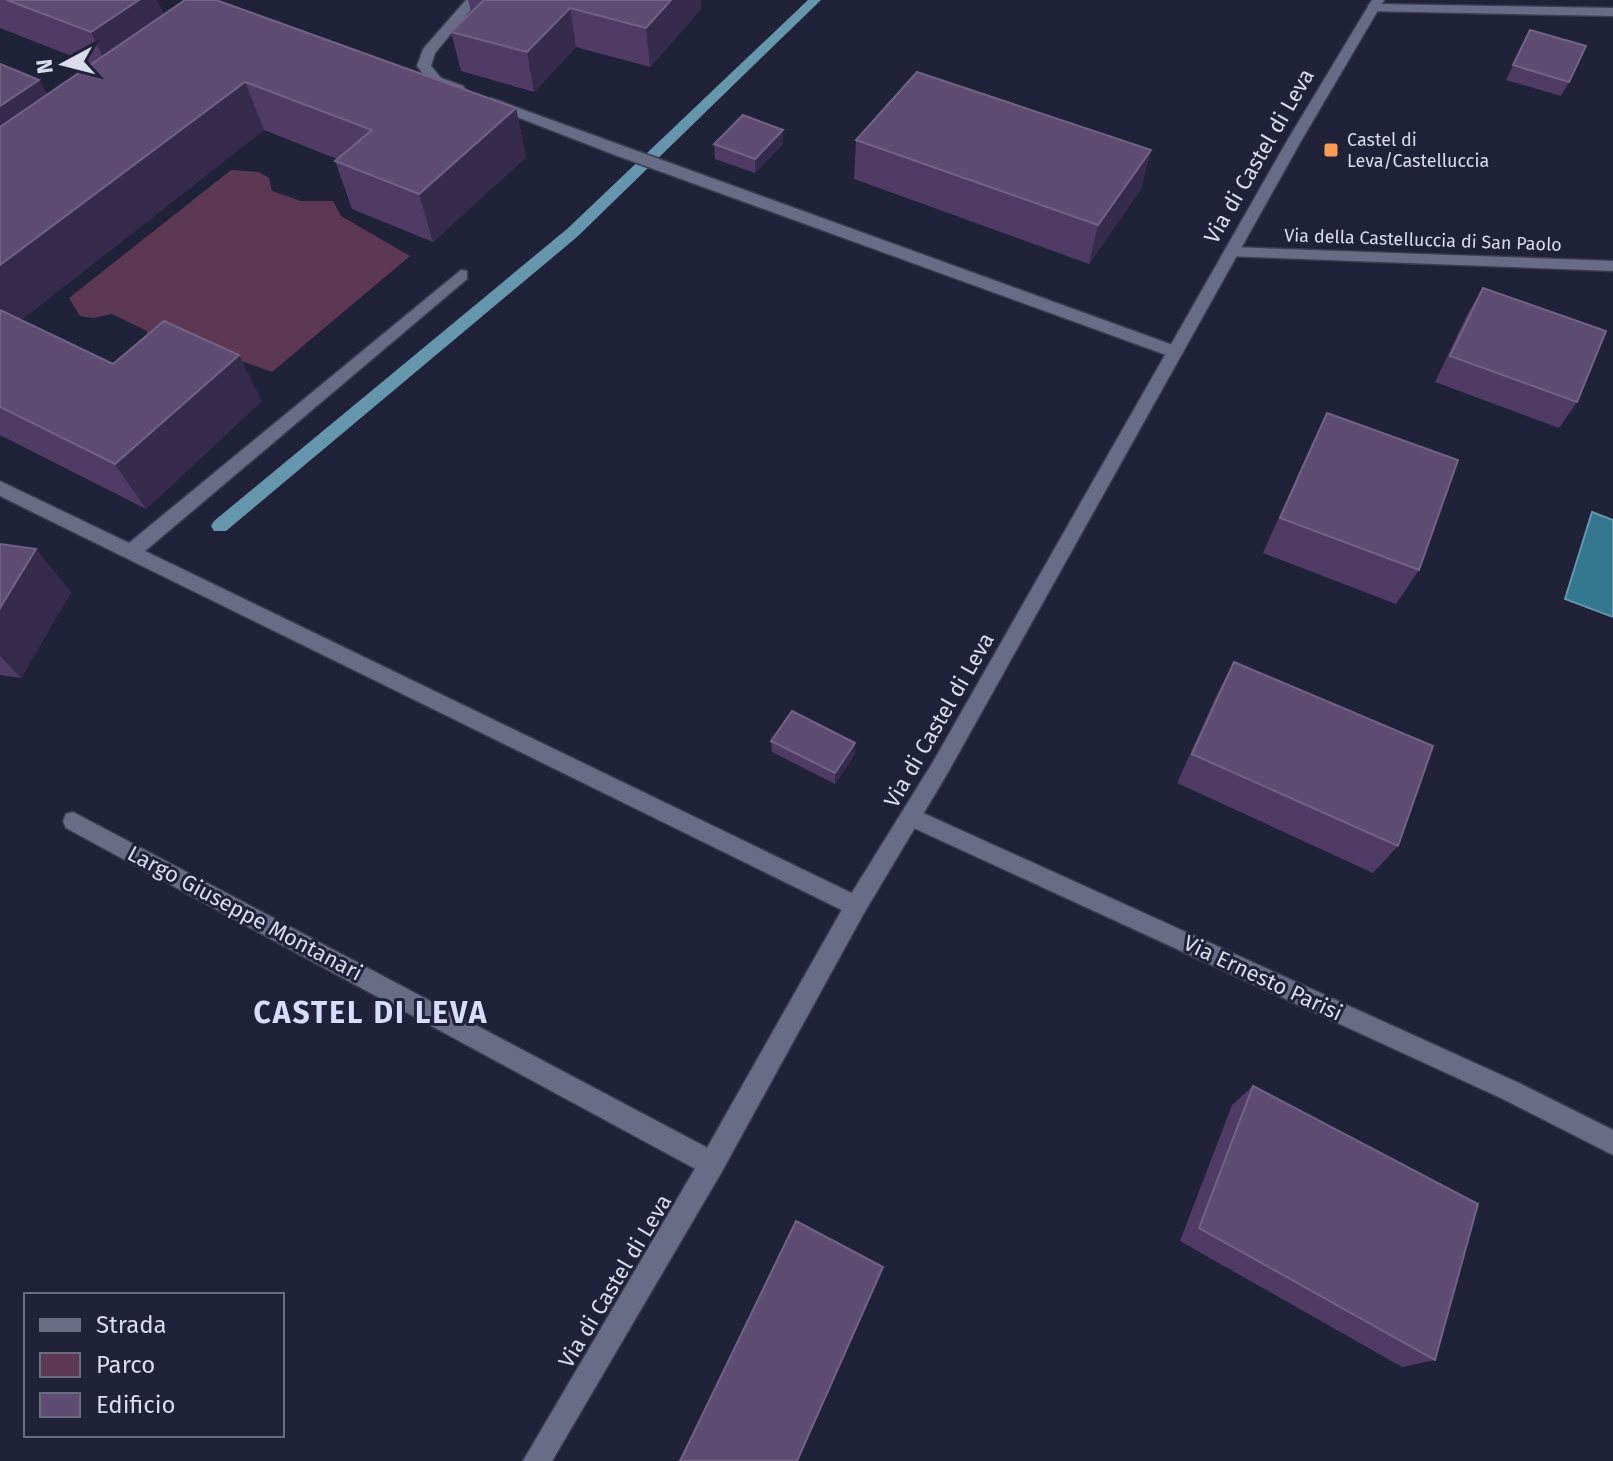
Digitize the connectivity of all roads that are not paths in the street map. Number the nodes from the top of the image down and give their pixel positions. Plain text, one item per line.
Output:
1 (473, 0) edge
2 (1376, 4) edge
3 (1484, 6) edge
4 (1613, 12) edge
5 (1232, 252) junction
6 (1613, 266) edge
7 (461, 275) dead end
8 (1175, 352) junction
9 (0, 488) edge
10 (131, 552) junction
11 (912, 817) junction
12 (73, 821) dead end
13 (856, 906) junction
14 (1613, 1143) edge
15 (712, 1164) junction
16 (537, 1461) edge

1 - 8 street
2 - 3 street
2 - 5 street, Via di Castel di Leva
3 - 4 street
5 - 6 street, Via della Castelluccia di San Paolo
5 - 8 street, Via di Castel di Leva
7 - 10 street
8 - 11 street, Via di Castel di Leva
9 - 10 street
10 - 13 street
11 - 13 street, Via di Castel di Leva
11 - 14 street, Via Ernesto Parisi
12 - 15 street, Largo Giuseppe Montanari
13 - 15 street, Via di Castel di Leva
15 - 16 street, Via di Castel di Leva

